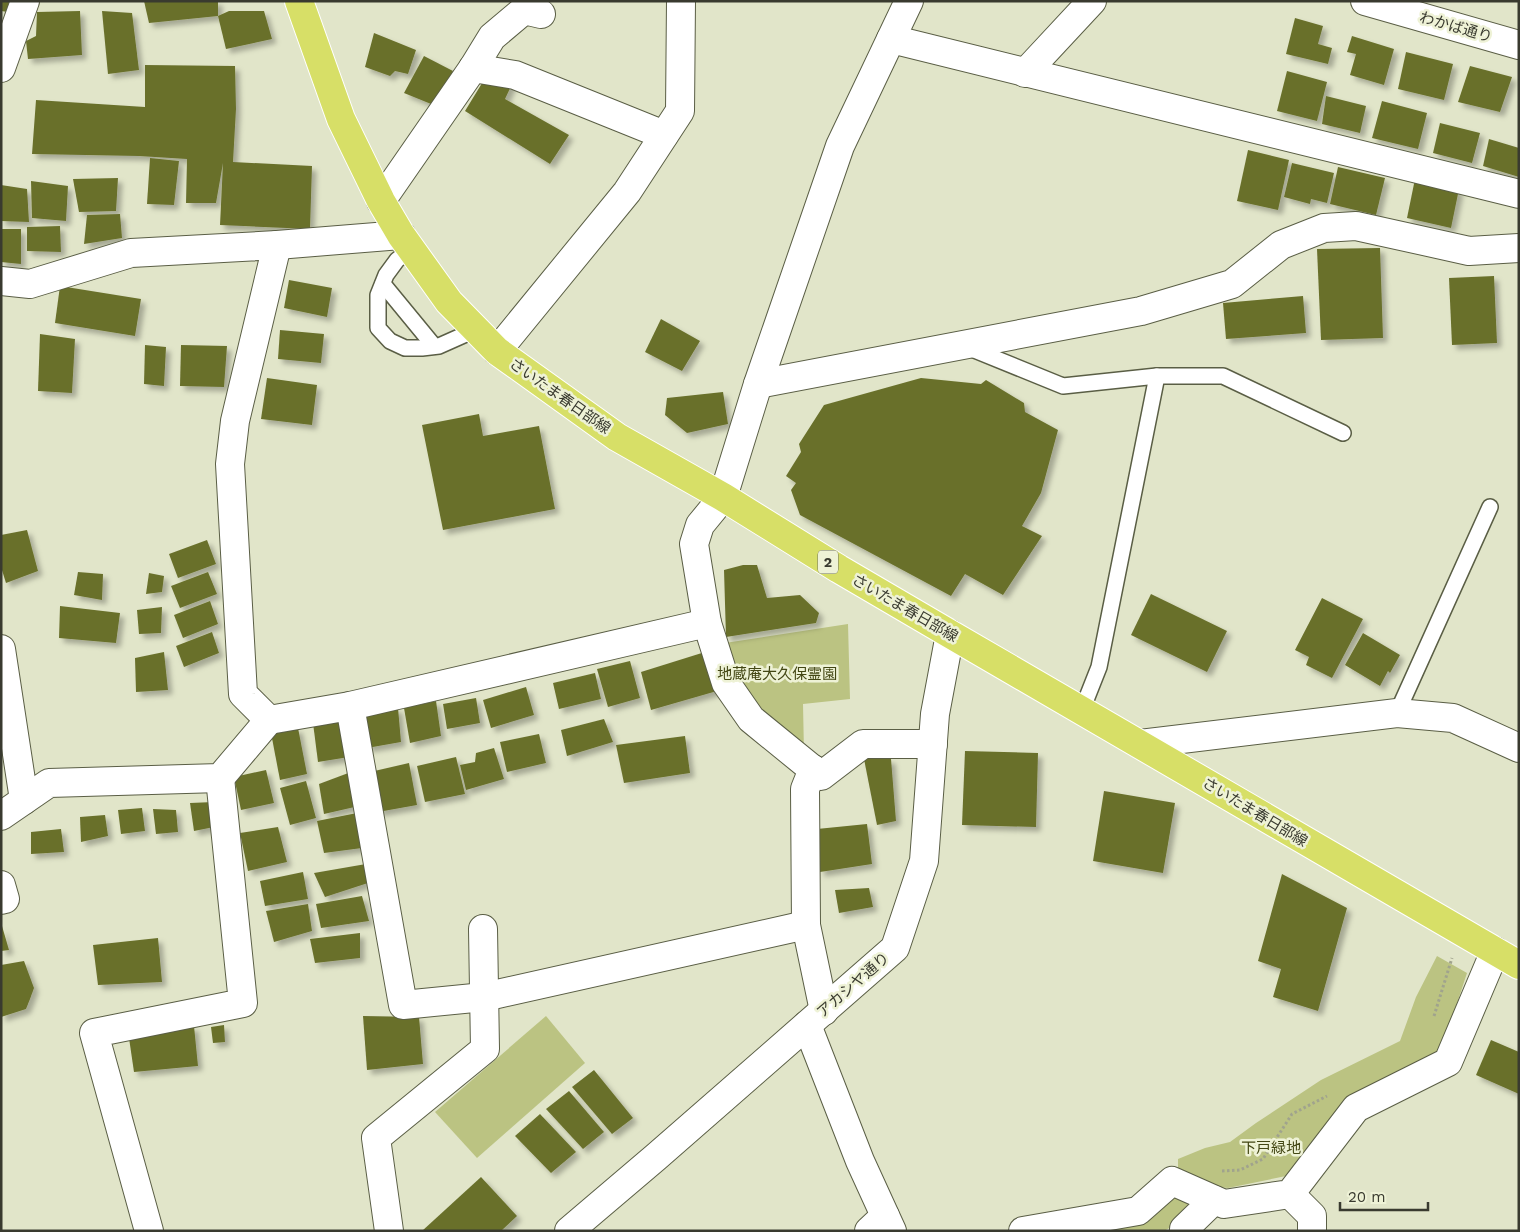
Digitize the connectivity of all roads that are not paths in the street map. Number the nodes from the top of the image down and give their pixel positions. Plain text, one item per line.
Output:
1 (25, 1) edge
2 (299, 1) edge
3 (681, 1) edge
4 (908, 1) edge
5 (1092, 1) edge
6 (1365, 1) edge
7 (541, 14) dead end
8 (891, 39) junction
9 (1519, 45) edge
10 (1, 68) edge
11 (473, 68) junction
12 (1025, 73) junction
13 (664, 135) junction
14 (1519, 194) edge
15 (381, 202) junction
16 (406, 242) junction
17 (277, 245) junction
18 (1519, 248) edge
19 (1, 281) edge
20 (383, 284) junction
21 (475, 330) junction
22 (961, 344) junction
23 (434, 346) junction
24 (498, 351) junction
25 (1157, 376) junction
26 (758, 384) junction
27 (1343, 433) dead end
28 (723, 497) junction
29 (1490, 508) dead end
30 (707, 623) junction
31 (950, 634) junction
32 (1, 649) edge
33 (350, 706) junction
34 (1082, 710) junction
35 (1396, 713) junction
36 (268, 720) junction
37 (933, 744) junction
38 (1140, 744) junction
39 (1519, 748) edge
40 (812, 769) junction
41 (220, 778) junction
42 (24, 800) junction
43 (1, 816) edge
44 (1, 886) edge
45 (1, 900) edge
46 (806, 925) junction
47 (483, 929) dead end
48 (1495, 951) junction
49 (1519, 965) edge
50 (484, 997) junction
51 (815, 1018) junction
52 (1290, 1194) junction
53 (1214, 1200) junction
54 (882, 1226) edge
55 (149, 1231) edge
56 (389, 1231) edge
57 (569, 1231) edge
58 (1023, 1231) edge
59 (1184, 1231) edge
60 (1312, 1231) edge

1 - 10 street
2 - 15 main road, さいたま春日部線 / 2
3 - 13 street
4 - 8 street
5 - 12 street
6 - 9 street, わかば通り
7 - 11 street
8 - 12 street
8 - 26 street
11 - 13 street
11 - 15 street
12 - 14 street
13 - 24 street
15 - 16 main road, さいたま春日部線 / 2
16 - 17 street
16 - 20 lane
16 - 21 main road, さいたま春日部線 / 2
17 - 19 street
17 - 36 street
18 - 22 street
20 - 23 lane
20 - 23 lane
21 - 23 lane
21 - 24 main road, さいたま春日部線 / 2
22 - 25 lane
22 - 26 street
24 - 28 main road, さいたま春日部線 / 2
25 - 27 lane
25 - 34 lane
26 - 28 street
28 - 30 street
28 - 31 main road, さいたま春日部線 / 2
29 - 35 lane
30 - 33 street
30 - 40 street
31 - 34 main road, さいたま春日部線 / 2
31 - 37 street, アカシヤ通り
32 - 42 street
33 - 36 street
33 - 50 street
34 - 38 main road, さいたま春日部線 / 2
35 - 38 street
35 - 39 street
36 - 41 street
37 - 40 street
37 - 51 street, アカシヤ通り
38 - 48 main road, さいたま春日部線 / 2
40 - 46 street
41 - 42 street
41 - 55 street
42 - 43 street
44 - 45 street
46 - 50 street
46 - 51 street
47 - 50 street
48 - 49 main road, さいたま春日部線 / 2
48 - 52 street
50 - 56 street
51 - 54 street
51 - 57 street, アカシヤ通り
52 - 53 street
52 - 60 street
53 - 58 street
53 - 59 street

